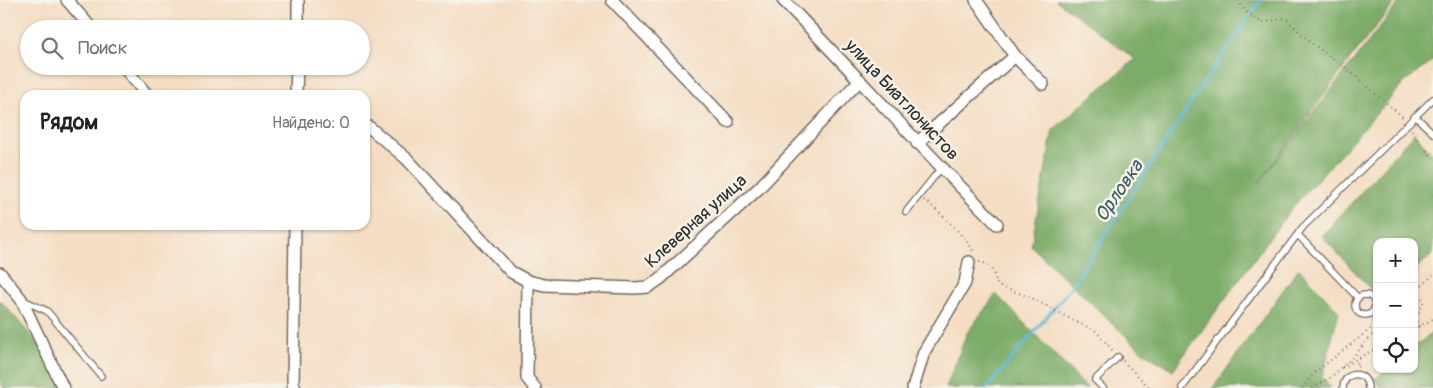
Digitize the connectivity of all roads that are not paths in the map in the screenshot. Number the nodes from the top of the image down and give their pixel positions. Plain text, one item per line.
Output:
1 (68, 0) edge
2 (298, 0) edge
3 (612, 0) edge
4 (783, 0) edge
5 (976, 0) edge
6 (85, 20) edge
7 (298, 20) edge
8 (1015, 56) junction
9 (130, 75) edge
10 (297, 75) edge
11 (860, 80) junction
12 (1044, 84) dead end
13 (143, 90) edge
14 (296, 90) edge
15 (1433, 99) edge
16 (1415, 116) junction
17 (728, 122) dead end
18 (370, 129) edge
19 (1433, 133) edge
20 (917, 143) junction
21 (941, 168) junction
22 (906, 212) dead end
23 (997, 224) dead end
24 (295, 230) edge
25 (1298, 235) junction
26 (969, 262) road end
27 (0, 273) edge
28 (528, 281) junction
29 (1358, 298) junction
30 (1373, 298) edge
31 (21, 299) junction
32 (1373, 311) edge
33 (1118, 357) dead end
34 (101, 376) dead end
35 (63, 388) edge
36 (295, 388) edge
37 (535, 388) edge
38 (913, 388) edge
39 (1102, 388) edge
40 (1182, 388) edge
41 (1343, 388) edge
42 (1368, 388) edge

1 - 6 street
2 - 7 street
3 - 17 street
4 - 11 street, улица Биатлонистов
5 - 8 street
8 - 12 street
8 - 20 street
9 - 13 street
10 - 14 street
11 - 20 street, улица Биатлонистов
11 - 28 street, Клеверная улица
15 - 16 lane
16 - 19 lane
16 - 25 lane
18 - 28 street, Клеверная улица
20 - 21 street, улица Биатлонистов
21 - 22 lane
21 - 23 street, улица Биатлонистов
24 - 36 street
25 - 29 lane
25 - 40 lane
26 - 38 street
27 - 31 street
28 - 37 street
29 - 30 lane
29 - 32 lane
31 - 34 lane
31 - 35 street
33 - 39 lane
41 - 42 lane

